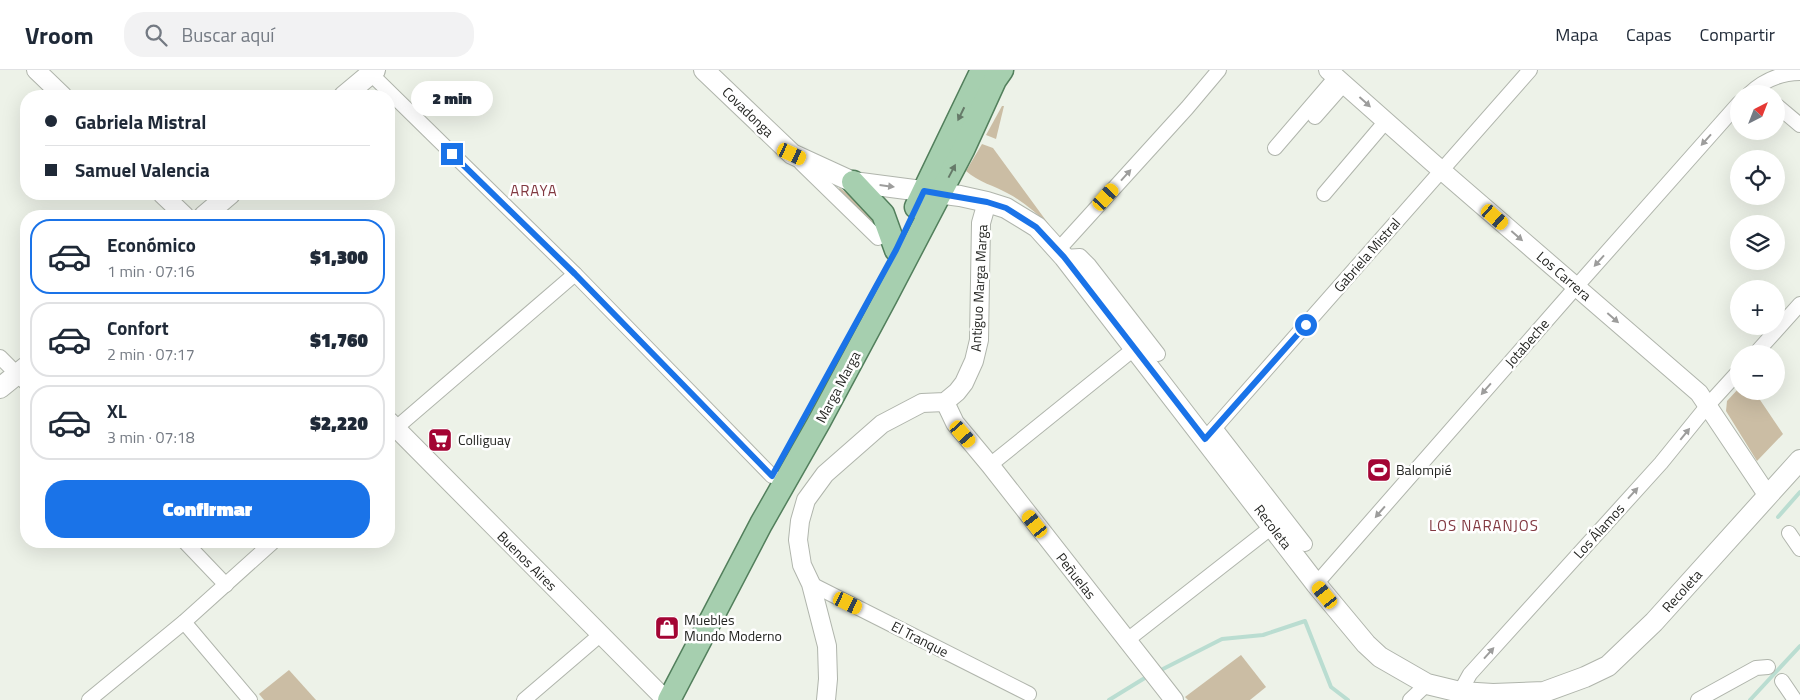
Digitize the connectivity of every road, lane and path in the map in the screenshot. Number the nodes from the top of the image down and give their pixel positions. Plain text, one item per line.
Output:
1 (36, 70) edge
2 (704, 70) edge
3 (1219, 70) edge
4 (1530, 70) edge
5 (371, 71) edge
6 (994, 73) edge
7 (1800, 73) edge
8 (1336, 77) edge
9 (1762, 85) edge
10 (57, 90) edge
11 (350, 90) edge
12 (390, 90) edge
13 (395, 95) edge
14 (1785, 112) edge
15 (1730, 113) edge
16 (1315, 117) dead end
17 (1386, 121) junction
18 (1800, 125) edge
19 (1275, 148) dead end
20 (792, 154) junction
21 (1441, 170) junction
22 (853, 182) junction
23 (932, 192) junction
24 (1324, 194) dead end
25 (168, 200) edge
26 (223, 200) edge
27 (987, 202) junction
28 (179, 210) edge
29 (211, 210) edge
30 (887, 244) junction
31 (1061, 254) junction
32 (575, 274) junction
33 (1576, 287) junction
34 (1800, 304) edge
35 (1763, 345) edge
36 (1135, 348) junction
37 (1158, 354) dead end
38 (0, 357) edge
39 (20, 373) edge
40 (20, 377) edge
41 (1730, 381) edge
42 (0, 388) edge
43 (945, 402) junction
44 (1708, 405) junction
45 (395, 428) edge
46 (395, 432) edge
47 (1210, 434) junction
48 (1800, 460) edge
49 (990, 465) junction
50 (772, 476) junction
51 (1768, 496) junction
52 (1273, 526) junction
53 (1789, 533) dead end
54 (1305, 544) dead end
55 (191, 548) edge
56 (266, 548) edge
57 (1800, 549) edge
58 (811, 584) junction
59 (1316, 584) junction
60 (226, 585) junction
61 (184, 622) junction
62 (600, 635) junction
63 (1126, 641) junction
64 (1768, 667) dead end
65 (1782, 681) dead end
66 (1427, 684) junction
67 (1460, 692) junction
68 (1029, 694) dead end
69 (1548, 696) edge
70 (532, 698) edge
71 (661, 698) edge
72 (89, 700) edge
73 (250, 700) edge
74 (826, 700) edge
75 (1174, 700) edge
76 (1410, 700) edge
77 (1698, 700) edge
78 (1795, 700) edge

1 - 10 street
2 - 20 main road, Covadonga
31 -> 3 street
4 - 21 street, Gabriela Mistral
5 - 11 main road
5 - 12 street
6 - 23 main road, Marga Marga
7 - 9 street
8 - 16 street
8 -> 17 street, Los Carrera
8 - 19 street
13 - 32 street
14 - 18 street
15 -> 33 street, Jotabeche
17 - 21 street, Los Carrera
17 - 24 street
20 - 22 main road, Covadonga
20 - 30 street, Covadonga
21 -> 33 street, Los Carrera
21 - 47 street, Gabriela Mistral
22 -> 23 main road, Covadonga
22 - 30 main road
23 - 27 main road, Recoleta
23 - 30 main road, Marga Marga
23 - 71 main road, Marga Marga
25 - 28 street
26 - 29 main road
27 - 31 main road, Recoleta
27 - 43 street, Antiguo Marga Marga
30 - 50 main road, Marga Marga
31 - 36 main road, Recoleta
31 - 37 street
32 - 45 street
32 - 50 street
33 -> 44 street, Los Carrera
33 -> 59 street, Jotabeche
34 - 35 street
36 - 47 main road, Recoleta
36 - 49 street
38 - 39 street
40 - 42 main road
41 - 44 street, Los Álamos
43 - 49 street, Peñuelas
43 - 58 street
44 - 51 street, Los Carrera
67 -> 44 street, Los Álamos
46 - 62 street, Buenos Aires
47 - 52 main road, Recoleta
47 - 54 street, Recoleta
48 - 51 main road, Recoleta
49 - 63 street, Peñuelas
50 - 71 main road, Marga Marga
51 - 69 main road, Recoleta
52 - 59 main road, Recoleta
52 - 63 street
53 - 57 street
55 - 60 street
56 - 60 street
58 - 68 street, El Tranque
58 - 74 street
59 - 66 main road, Recoleta
60 - 61 street
61 - 72 street
61 - 73 street
62 - 70 street
62 - 71 street, Buenos Aires
63 - 75 street, Peñuelas
64 - 77 street
65 - 78 street
66 - 67 main road, Recoleta
66 - 76 street
67 - 69 main road, Recoleta

